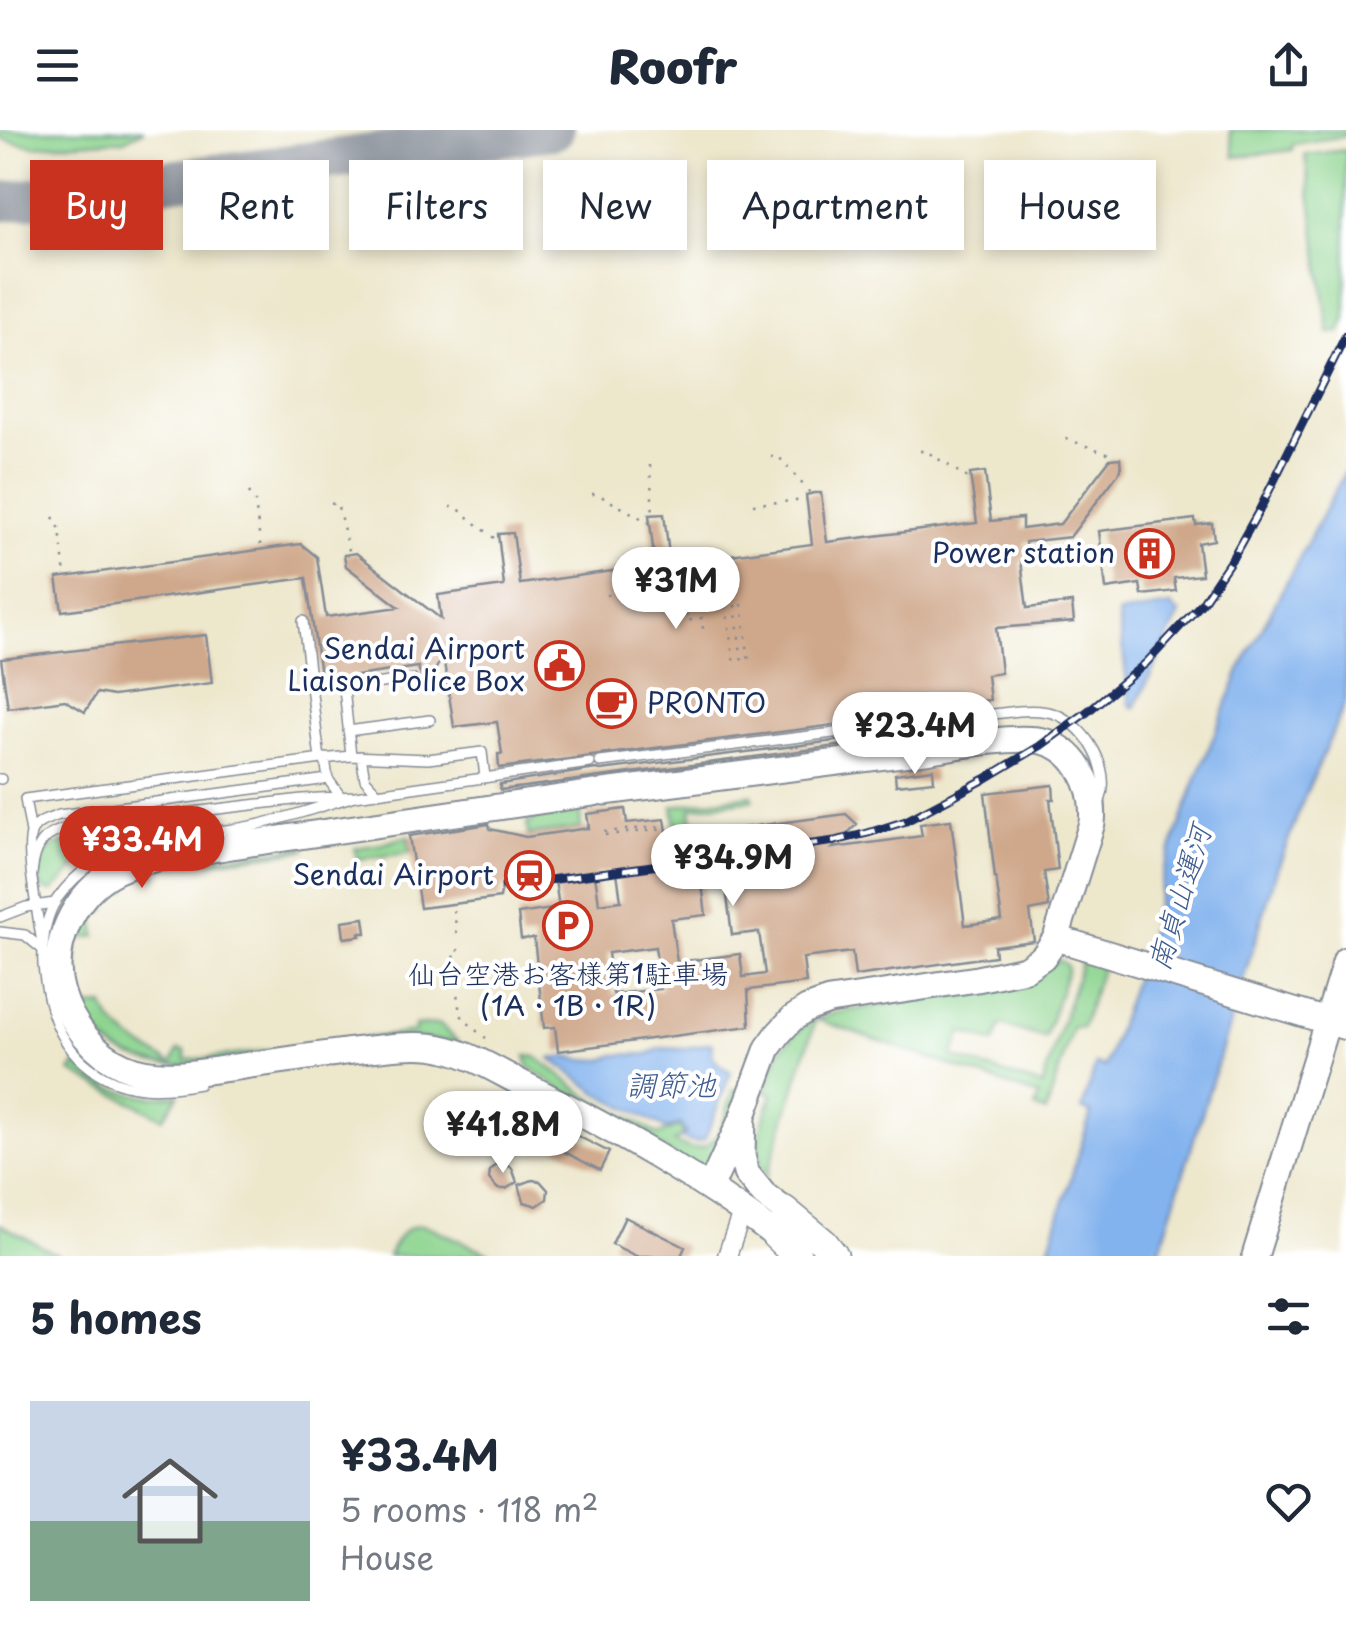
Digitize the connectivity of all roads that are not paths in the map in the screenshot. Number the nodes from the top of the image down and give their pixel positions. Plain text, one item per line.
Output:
1 (302, 621) dead end
2 (412, 680) dead end
3 (430, 720) dead end
4 (348, 730) junction
5 (356, 756) junction
6 (322, 759) junction
7 (486, 778) junction
8 (328, 779) junction
9 (378, 792) junction
10 (354, 796) junction
11 (340, 797) junction
12 (1092, 823) junction
13 (31, 833) junction
14 (164, 838) junction
15 (235, 845) junction
16 (32, 874) junction
17 (55, 903) junction
18 (37, 905) junction
19 (0, 917) edge
20 (0, 932) edge
21 (1056, 938) junction
22 (42, 949) junction
23 (1346, 960) edge
24 (1336, 1024) edge
25 (402, 1046) junction
26 (220, 1081) dead end
27 (206, 1083) dead end
28 (743, 1116) junction
29 (710, 1188) junction
30 (743, 1210) junction
31 (780, 1222) junction
32 (727, 1256) edge
33 (798, 1256) edge
34 (834, 1256) edge
35 (1255, 1256) edge

1 - 6 lane
2 - 4 lane
3 - 4 lane
4 - 5 lane
5 - 6 lane
5 - 7 lane
5 - 9 lane
6 - 8 lane
6 - 13 lane
7 - 9 lane
7 - 12 lane
8 - 11 lane
8 - 13 lane
9 - 10 lane
10 - 11 lane
10 - 14 lane
11 - 16 lane
12 - 15 street
12 - 21 street
13 - 16 lane
14 - 15 lane
14 - 17 lane
15 - 25 street
16 - 18 lane
17 - 18 lane
17 - 22 lane
18 - 19 lane
18 - 22 lane
20 - 22 lane
21 - 24 street
21 - 28 street
22 - 27 lane
23 - 24 street
24 - 35 street
25 - 26 lane
25 - 29 street
28 - 29 street
28 - 31 street
29 - 30 street
30 - 31 street
30 - 32 street
31 - 33 main road
31 - 34 main road

